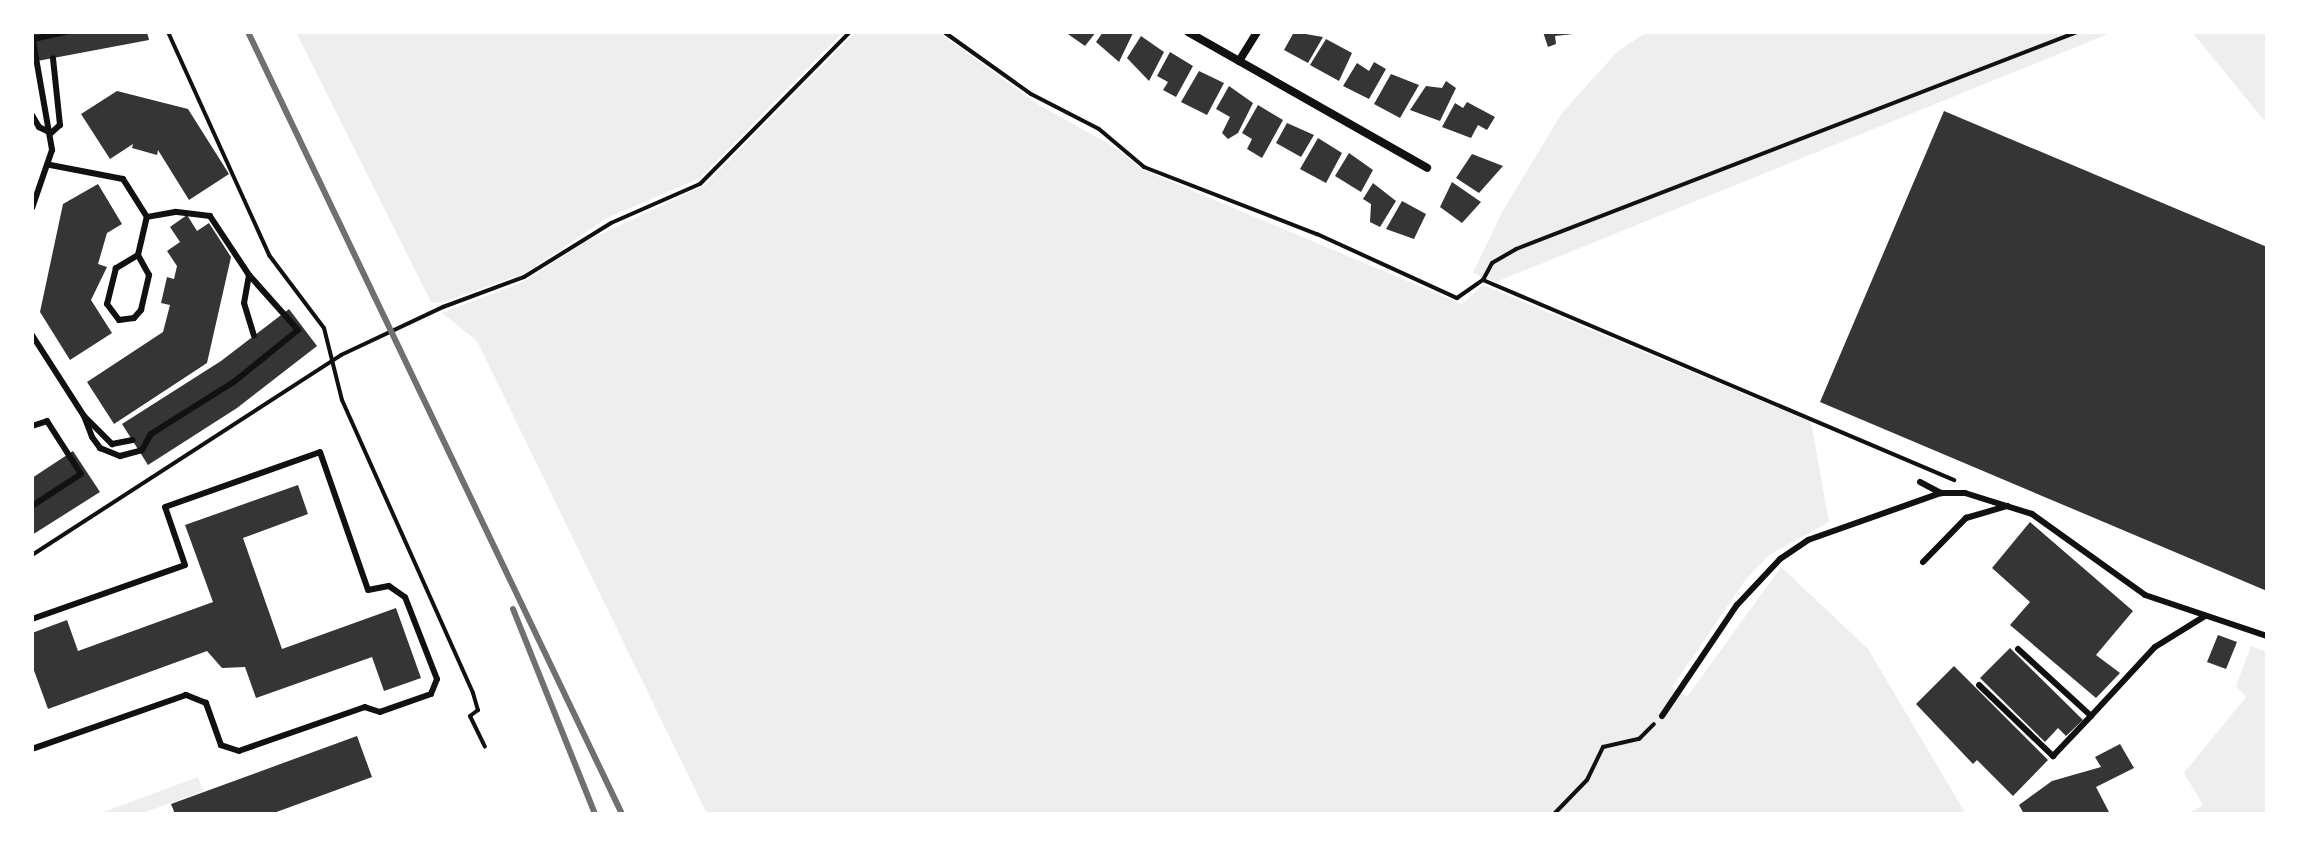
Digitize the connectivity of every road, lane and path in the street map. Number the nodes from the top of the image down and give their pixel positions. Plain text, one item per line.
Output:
1 (65, 32) edge
2 (168, 32) edge
3 (850, 32) edge
4 (944, 32) edge
5 (1188, 32) edge
6 (1257, 32) edge
7 (2077, 32) edge
8 (32, 37) edge
9 (53, 58) dead end
10 (1239, 61) junction
11 (32, 115) edge
12 (51, 133) junction
13 (50, 165) junction
14 (1427, 168) dead end
15 (32, 208) edge
16 (147, 217) junction
17 (138, 255) junction
18 (249, 275) junction
19 (1483, 280) junction
20 (32, 335) edge
21 (254, 336) dead end
22 (334, 359) junction
23 (84, 416) junction
24 (32, 426) edge
25 (133, 440) dead end
26 (1920, 482) dead end
27 (1941, 493) junction
28 (1965, 493) junction
29 (32, 506) edge
30 (2010, 506) junction
31 (32, 555) edge
32 (1923, 562) dead end
33 (2205, 616) junction
34 (32, 619) edge
35 (2267, 636) edge
36 (2018, 649) dead end
37 (1979, 685) dead end
38 (1662, 716) joint
39 (2091, 716) junction
40 (485, 747) dead end
41 (32, 749) edge
42 (1554, 814) edge

1 - 8 lane
2 - 22 path
3 - 22 path
4 - 19 path
5 - 10 street
6 - 10 street
7 - 19 path
8 - 12 lane
9 - 12 lane
10 - 14 street
11 - 12 lane
12 - 13 lane
13 - 15 lane
13 - 16 lane
16 - 17 lane
16 - 18 lane
17 - 17 lane
18 - 21 lane
18 - 23 lane
19 - 28 path
20 - 23 lane
22 - 31 path
22 - 40 path
23 - 25 lane
24 - 29 lane
26 - 27 lane
27 - 28 lane
27 - 38 lane
28 - 30 lane
30 - 32 lane
30 - 33 lane
33 - 35 lane
33 - 39 lane
34 - 41 lane
36 - 39 lane
37 - 39 lane
38 - 42 path

